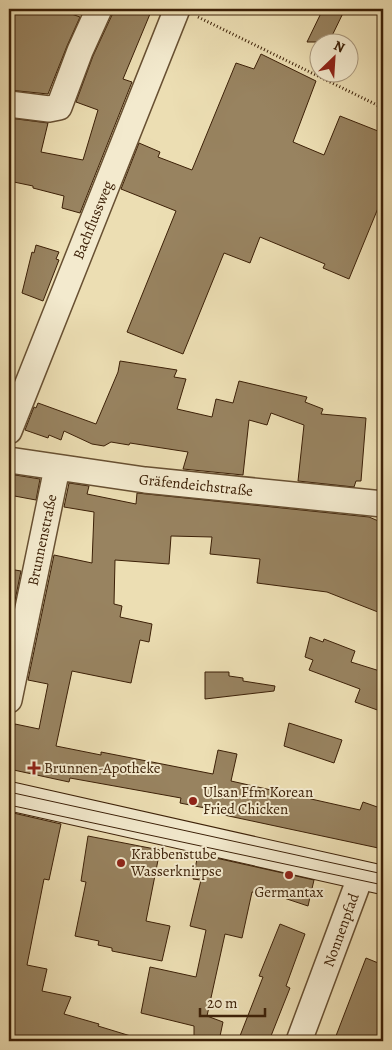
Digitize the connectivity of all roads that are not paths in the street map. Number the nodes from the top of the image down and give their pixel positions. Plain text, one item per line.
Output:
1 (99, 9) edge
2 (183, 11) edge
3 (9, 104) edge
4 (9, 431) edge
5 (9, 460) edge
6 (57, 468) junction
7 (383, 504) edge
8 (9, 700) edge
9 (9, 796) edge
10 (372, 877) edge
11 (299, 1041) edge

1 - 3 street
2 - 4 street, Bachflussweg
5 - 6 street, Gräfendeichstraße
6 - 7 street, Gräfendeichstraße
6 - 8 street, Brunnenstraße
9 - 10 main road
10 - 11 street, Nonnenpfad

